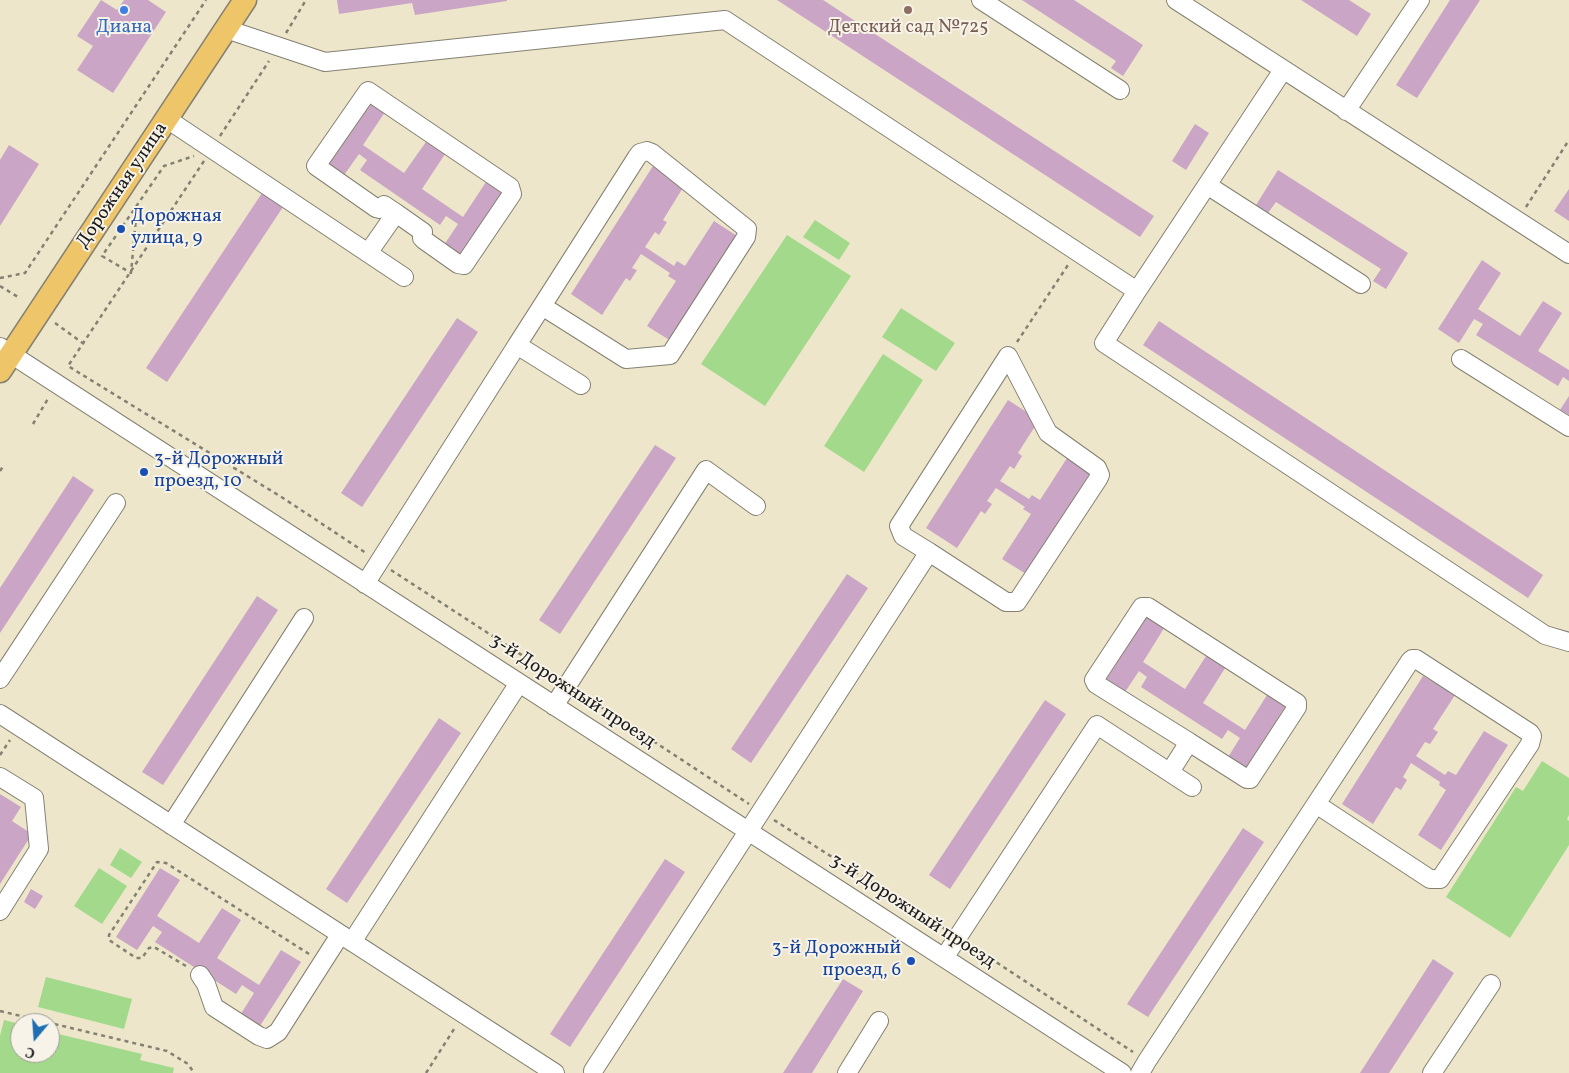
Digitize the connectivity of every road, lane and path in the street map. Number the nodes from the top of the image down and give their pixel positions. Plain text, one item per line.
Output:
1 (206, 0) edge
2 (245, 0) edge
3 (981, 0) edge
4 (1176, 0) edge
5 (1420, 0) edge
6 (226, 29) junction
7 (1283, 70) junction
8 (1120, 90) dead end
9 (1346, 112) junction
10 (167, 119) junction
11 (1569, 140) edge
12 (211, 149) junction
13 (1207, 185) junction
14 (137, 206) junction
15 (396, 213) junction
16 (1517, 221) junction
17 (1077, 251) junction
18 (368, 253) junction
19 (1569, 254) edge
20 (404, 277) dead end
21 (0, 278) edge
22 (1361, 284) dead end
23 (0, 286) edge
24 (1138, 291) junction
25 (18, 298) dead end
26 (542, 306) junction
27 (53, 322) dead end
28 (84, 344) dead end
29 (517, 345) junction
30 (1008, 356) junction
31 (4, 358) edge
32 (1461, 359) dead end
33 (580, 385) dead end
34 (50, 396) dead end
35 (32, 424) dead end
36 (1569, 427) edge
37 (4, 465) dead end
38 (0, 471) edge
39 (116, 503) dead end
40 (756, 506) dead end
41 (929, 552) junction
42 (365, 584) junction
43 (304, 618) dead end
44 (1569, 642) edge
45 (0, 679) edge
46 (519, 683) junction
47 (554, 706) junction
48 (0, 714) edge
49 (1189, 742) junction
50 (1170, 772) junction
51 (0, 777) edge
52 (1192, 787) dead end
53 (1316, 804) junction
54 (171, 825) junction
55 (747, 831) junction
56 (0, 911) edge
57 (957, 937) junction
58 (346, 939) junction
59 (944, 958) junction
60 (322, 962) junction
61 (200, 975) joint
62 (1491, 984) dead end
63 (0, 1011) edge
64 (463, 1015) junction
65 (879, 1021) dead end
66 (1144, 1067) edge
67 (594, 1072) edge
68 (1118, 1072) edge
69 (194, 1073) edge
70 (426, 1073) edge
71 (555, 1073) edge
72 (847, 1073) edge
73 (1432, 1073) edge

1 - 21 path
2 - 6 main road, Дорожная улица
3 - 8 street
4 - 7 street
5 - 9 street
6 - 10 main road, Дорожная улица
6 - 17 street
7 - 9 street
7 - 13 street
9 - 16 street
10 - 12 street
10 - 31 main road, Дорожная улица
11 - 16 path
12 - 14 path
12 - 18 street
13 - 22 street
13 - 24 street
14 - 14 path
15 - 15 street
15 - 18 street
16 - 19 street
17 - 24 street
17 - 30 path
18 - 20 street
23 - 25 path
24 - 44 street
26 - 26 street
26 - 29 street
27 - 28 path
29 - 33 street
29 - 42 street
30 - 41 street
30 - 41 street
31 - 42 street, 3-й Дорожный проезд
32 - 36 street
34 - 35 path
37 - 38 path
39 - 45 street
40 - 47 street
41 - 55 street
42 - 46 street, 3-й Дорожный проезд
43 - 54 street
46 - 47 street, 3-й Дорожный проезд
46 - 58 street
47 - 55 street, 3-й Дорожный проезд
48 - 54 street
49 - 49 street
49 - 50 street
50 - 52 street
50 - 57 street
51 - 56 street
53 - 53 street
53 - 66 street
54 - 58 street
55 - 59 street, 3-й Дорожный проезд
55 - 67 street
57 - 59 street
57 - 66 path
58 - 60 street
58 - 64 street
59 - 68 street, 3-й Дорожный проезд
60 - 61 street
60 - 61 path
62 - 73 street
63 - 69 path
64 - 70 path
64 - 71 street
65 - 72 street

